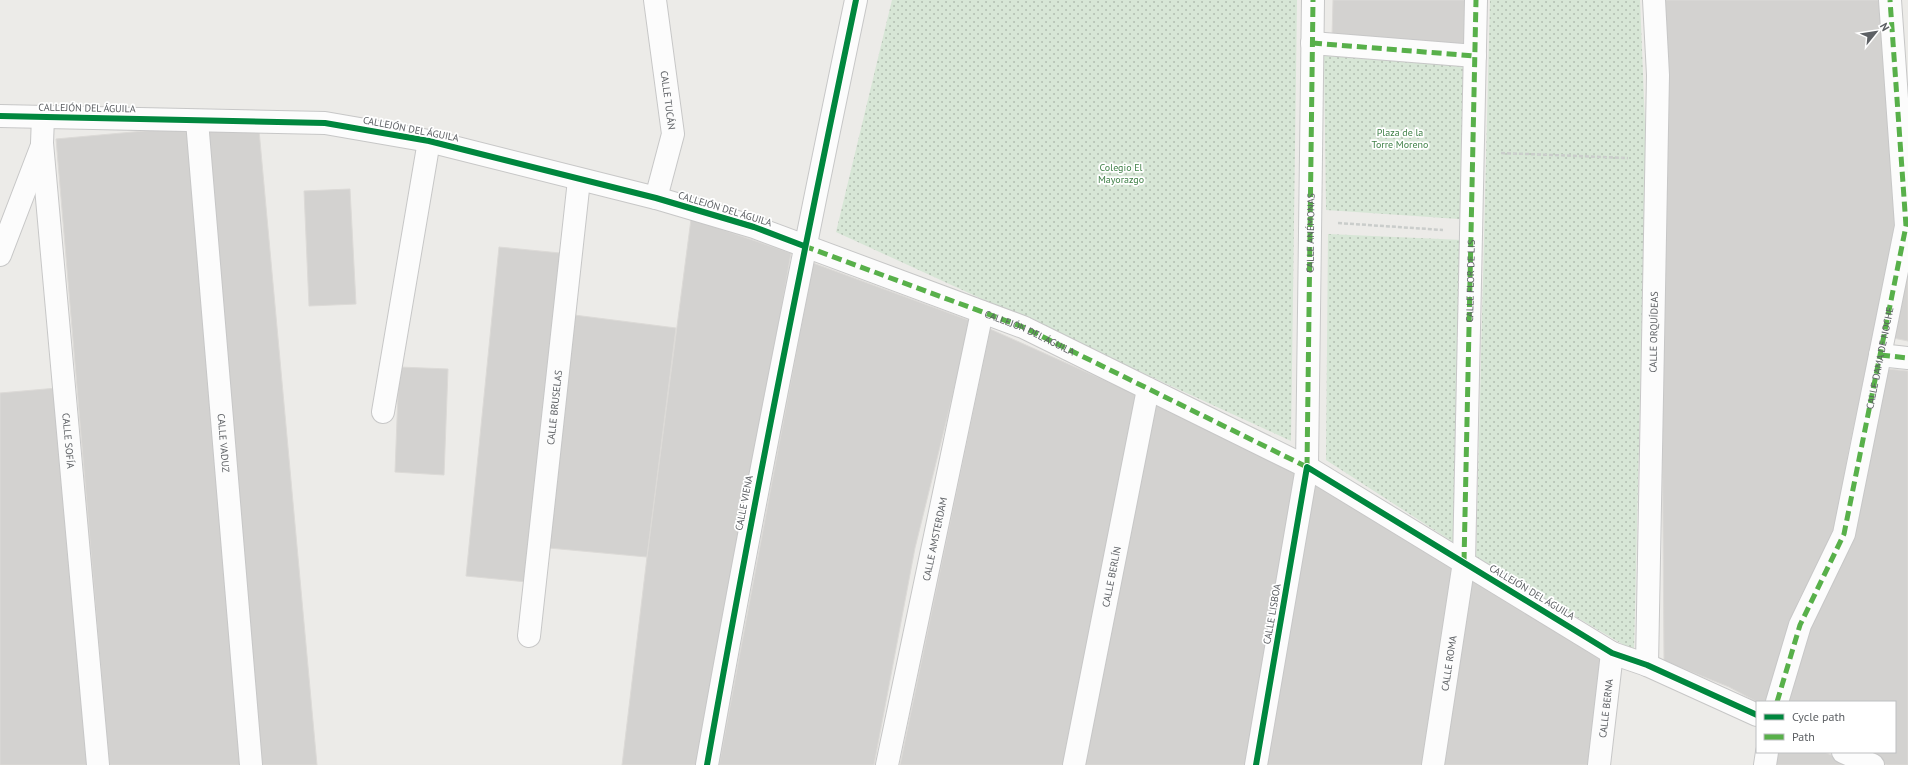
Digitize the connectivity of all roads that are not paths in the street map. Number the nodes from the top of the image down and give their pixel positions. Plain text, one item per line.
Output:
1 (655, 0) edge
2 (856, 0) edge
3 (1313, 0) edge
4 (1476, 0) edge
5 (1654, 0) edge
6 (1890, 0) edge
7 (1312, 43) junction
8 (1474, 56) junction
9 (0, 116) edge
10 (43, 117) junction
11 (197, 121) junction
12 (429, 141) junction
13 (42, 143) junction
14 (579, 180) junction
15 (656, 198) junction
16 (1907, 226) edge
17 (804, 246) junction
18 (0, 255) edge
19 (982, 312) junction
20 (1880, 355) junction
21 (1908, 358) edge
22 (1148, 389) junction
23 (384, 412) dead end
24 (1307, 467) junction
25 (1464, 562) junction
26 (529, 636) dead end
27 (1612, 653) junction
28 (1647, 665) junction
29 (1777, 701) edge
30 (1756, 715) edge
31 (1767, 753) edge
32 (98, 765) edge
33 (251, 765) edge
34 (707, 765) edge
35 (887, 765) edge
36 (1074, 765) edge
37 (1256, 765) edge
38 (1433, 765) edge
39 (1599, 765) edge
40 (1765, 765) edge

1 - 15 street, CALLE TUCÁN
2 - 17 street, CALLE VIENA
3 - 7 street, CALLE ANÉMONAS
4 - 8 street, CALLE FLOR DE LIS
5 - 28 street, CALLE ORQUÍDEAS
6 - 16 street, CALLE DAMA DE NOCHE
7 - 8 street
7 - 24 street, CALLE ANÉMONAS
8 - 25 street, CALLE FLOR DE LIS
9 - 10 street, CALLEJÓN DEL ÁGUILA
10 - 11 street, CALLEJÓN DEL ÁGUILA
10 - 13 street, CALLE SOFÍA
11 - 12 street, CALLEJÓN DEL ÁGUILA
11 - 33 street, CALLE VADUZ
12 - 14 street, CALLEJÓN DEL ÁGUILA
12 - 23 street
13 - 18 street
13 - 32 street, CALLE SOFÍA
14 - 15 street, CALLEJÓN DEL ÁGUILA
14 - 26 street, CALLE BRUSELAS
15 - 17 street, CALLEJÓN DEL ÁGUILA
16 - 20 street, CALLE DAMA DE NOCHE
17 - 19 street, CALLEJÓN DEL ÁGUILA
17 - 34 street, CALLE VIENA
19 - 22 street, CALLEJÓN DEL ÁGUILA
19 - 35 street, CALLE AMSTERDAM
20 - 21 street
20 - 29 street, CALLE DAMA DE NOCHE
22 - 24 street, CALLEJÓN DEL ÁGUILA
22 - 36 street, CALLE BERLÍN
24 - 25 street, CALLEJÓN DEL ÁGUILA
24 - 37 street, CALLE LISBOA
25 - 27 street, CALLEJÓN DEL ÁGUILA
25 - 38 street, CALLE ROMA
27 - 28 street, CALLEJÓN DEL ÁGUILA
27 - 39 street, CALLE BERNA
28 - 30 street, CALLEJÓN DEL ÁGUILA
31 - 40 street

